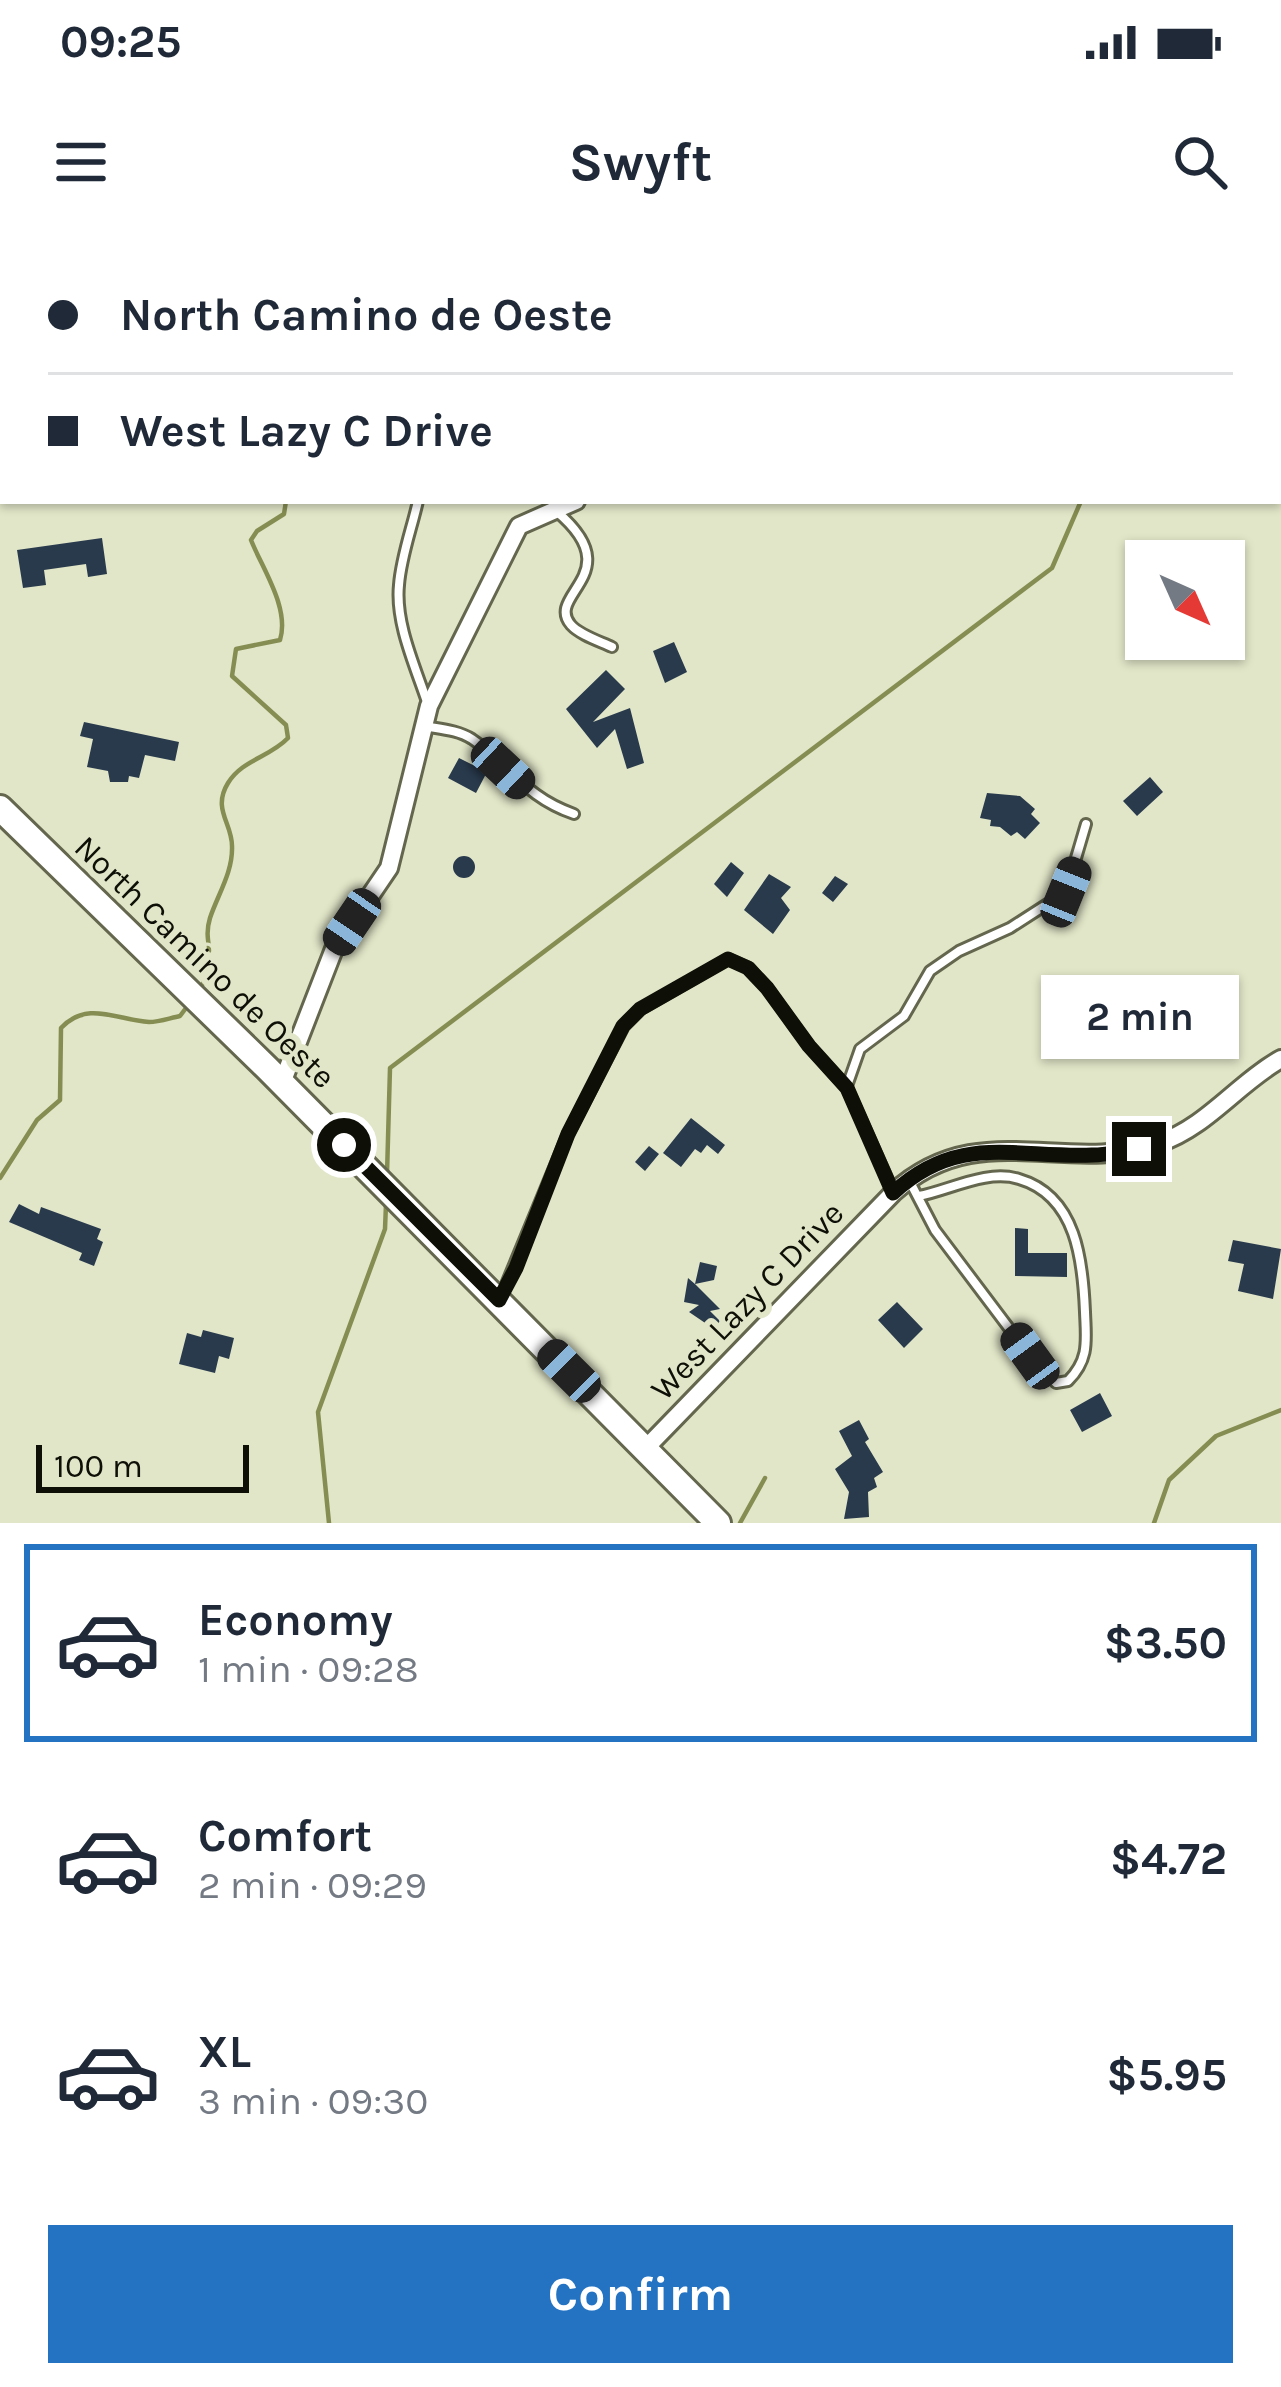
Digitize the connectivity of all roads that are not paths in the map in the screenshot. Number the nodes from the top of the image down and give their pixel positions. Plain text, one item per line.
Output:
1 (417, 504) edge
2 (570, 504) edge
3 (555, 511) junction
4 (612, 647) dead end
5 (429, 706) junction
6 (424, 726) junction
7 (0, 808) edge
8 (574, 814) dead end
9 (1086, 824) dead end
10 (1281, 1059) edge
11 (281, 1083) junction
12 (847, 1088) junction
13 (909, 1179) junction
14 (893, 1193) junction
15 (919, 1196) junction
16 (499, 1300) junction
17 (646, 1448) junction
18 (718, 1523) edge

1 - 5 lane
2 - 3 street
3 - 4 lane
3 - 5 street
5 - 6 street
6 - 8 lane
6 - 11 street
7 - 11 street, North Camino de Oeste
9 - 12 lane
10 - 13 street, West Lazy C Drive
11 - 16 street, North Camino de Oeste
12 - 14 lane
12 - 16 lane
13 - 14 street, West Lazy C Drive
13 - 15 lane
14 - 17 street, West Lazy C Drive
15 - 15 lane
16 - 17 street, North Camino de Oeste
17 - 18 street, North Camino de Oeste

